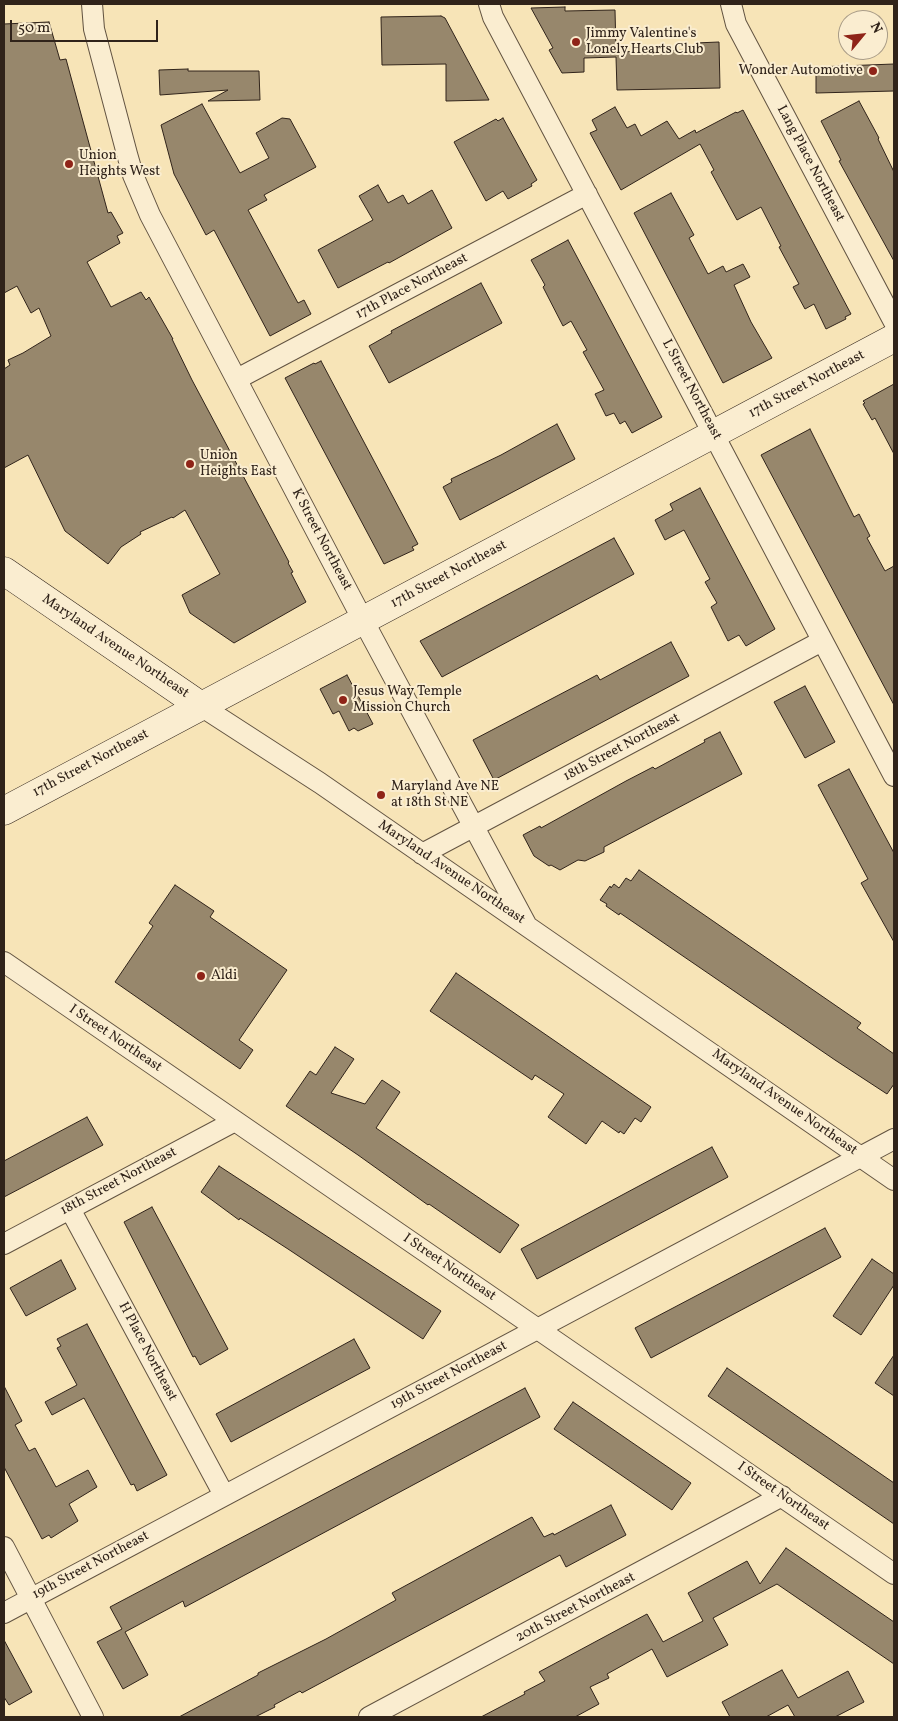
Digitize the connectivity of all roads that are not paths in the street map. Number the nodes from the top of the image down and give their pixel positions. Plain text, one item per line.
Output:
1 (92, 4) edge
2 (489, 4) edge
3 (731, 4) edge
4 (587, 194) junction
5 (894, 322) edge
6 (894, 338) edge
7 (236, 379) junction
8 (714, 434) junction
9 (4, 572) edge
10 (363, 620) junction
11 (822, 641) junction
12 (201, 706) junction
13 (894, 776) edge
14 (4, 811) edge
15 (474, 827) junction
16 (422, 854) junction
17 (528, 926) junction
18 (4, 962) edge
19 (235, 1121) junction
20 (894, 1139) edge
21 (860, 1156) junction
22 (894, 1180) edge
23 (70, 1208) junction
24 (4, 1244) edge
25 (539, 1329) junction
26 (224, 1495) junction
27 (782, 1496) junction
28 (4, 1547) edge
29 (894, 1574) edge
30 (31, 1598) junction
31 (4, 1613) edge
32 (93, 1717) edge
33 (369, 1717) edge

1 - 7 street, K Street Northeast
2 - 4 street, L Street Northeast
3 - 5 street, Lang Place Northeast
4 - 7 street, 17th Place Northeast
4 - 8 street, L Street Northeast
6 - 8 main road, 17th Street Northeast
7 - 10 street, K Street Northeast
8 - 10 main road, 17th Street Northeast
8 - 11 street, L Street Northeast
9 - 12 main road, Maryland Avenue Northeast
10 - 12 main road, 17th Street Northeast
10 - 15 street, K Street Northeast
11 - 13 street, L Street Northeast
11 - 15 street, 18th Street Northeast
12 - 14 main road, 17th Street Northeast
12 - 16 street, Maryland Avenue Northeast
15 - 16 street, 18th Street Northeast
15 - 17 street, K Street Northeast
16 - 17 street, Maryland Avenue Northeast
17 - 21 street, Maryland Avenue Northeast
18 - 19 street, I Street Northeast
19 - 23 street, 18th Street Northeast
19 - 25 street, I Street Northeast
20 - 21 street, 19th Street Northeast
21 - 22 street, Maryland Avenue Northeast
21 - 25 street, 19th Street Northeast
23 - 24 street, 18th Street Northeast
23 - 26 street, H Place Northeast
25 - 26 street, 19th Street Northeast
25 - 27 street, I Street Northeast
26 - 30 street, 19th Street Northeast
27 - 29 street, I Street Northeast
27 - 33 street, 20th Street Northeast
28 - 30 street
30 - 31 street, 19th Street Northeast
30 - 32 street

